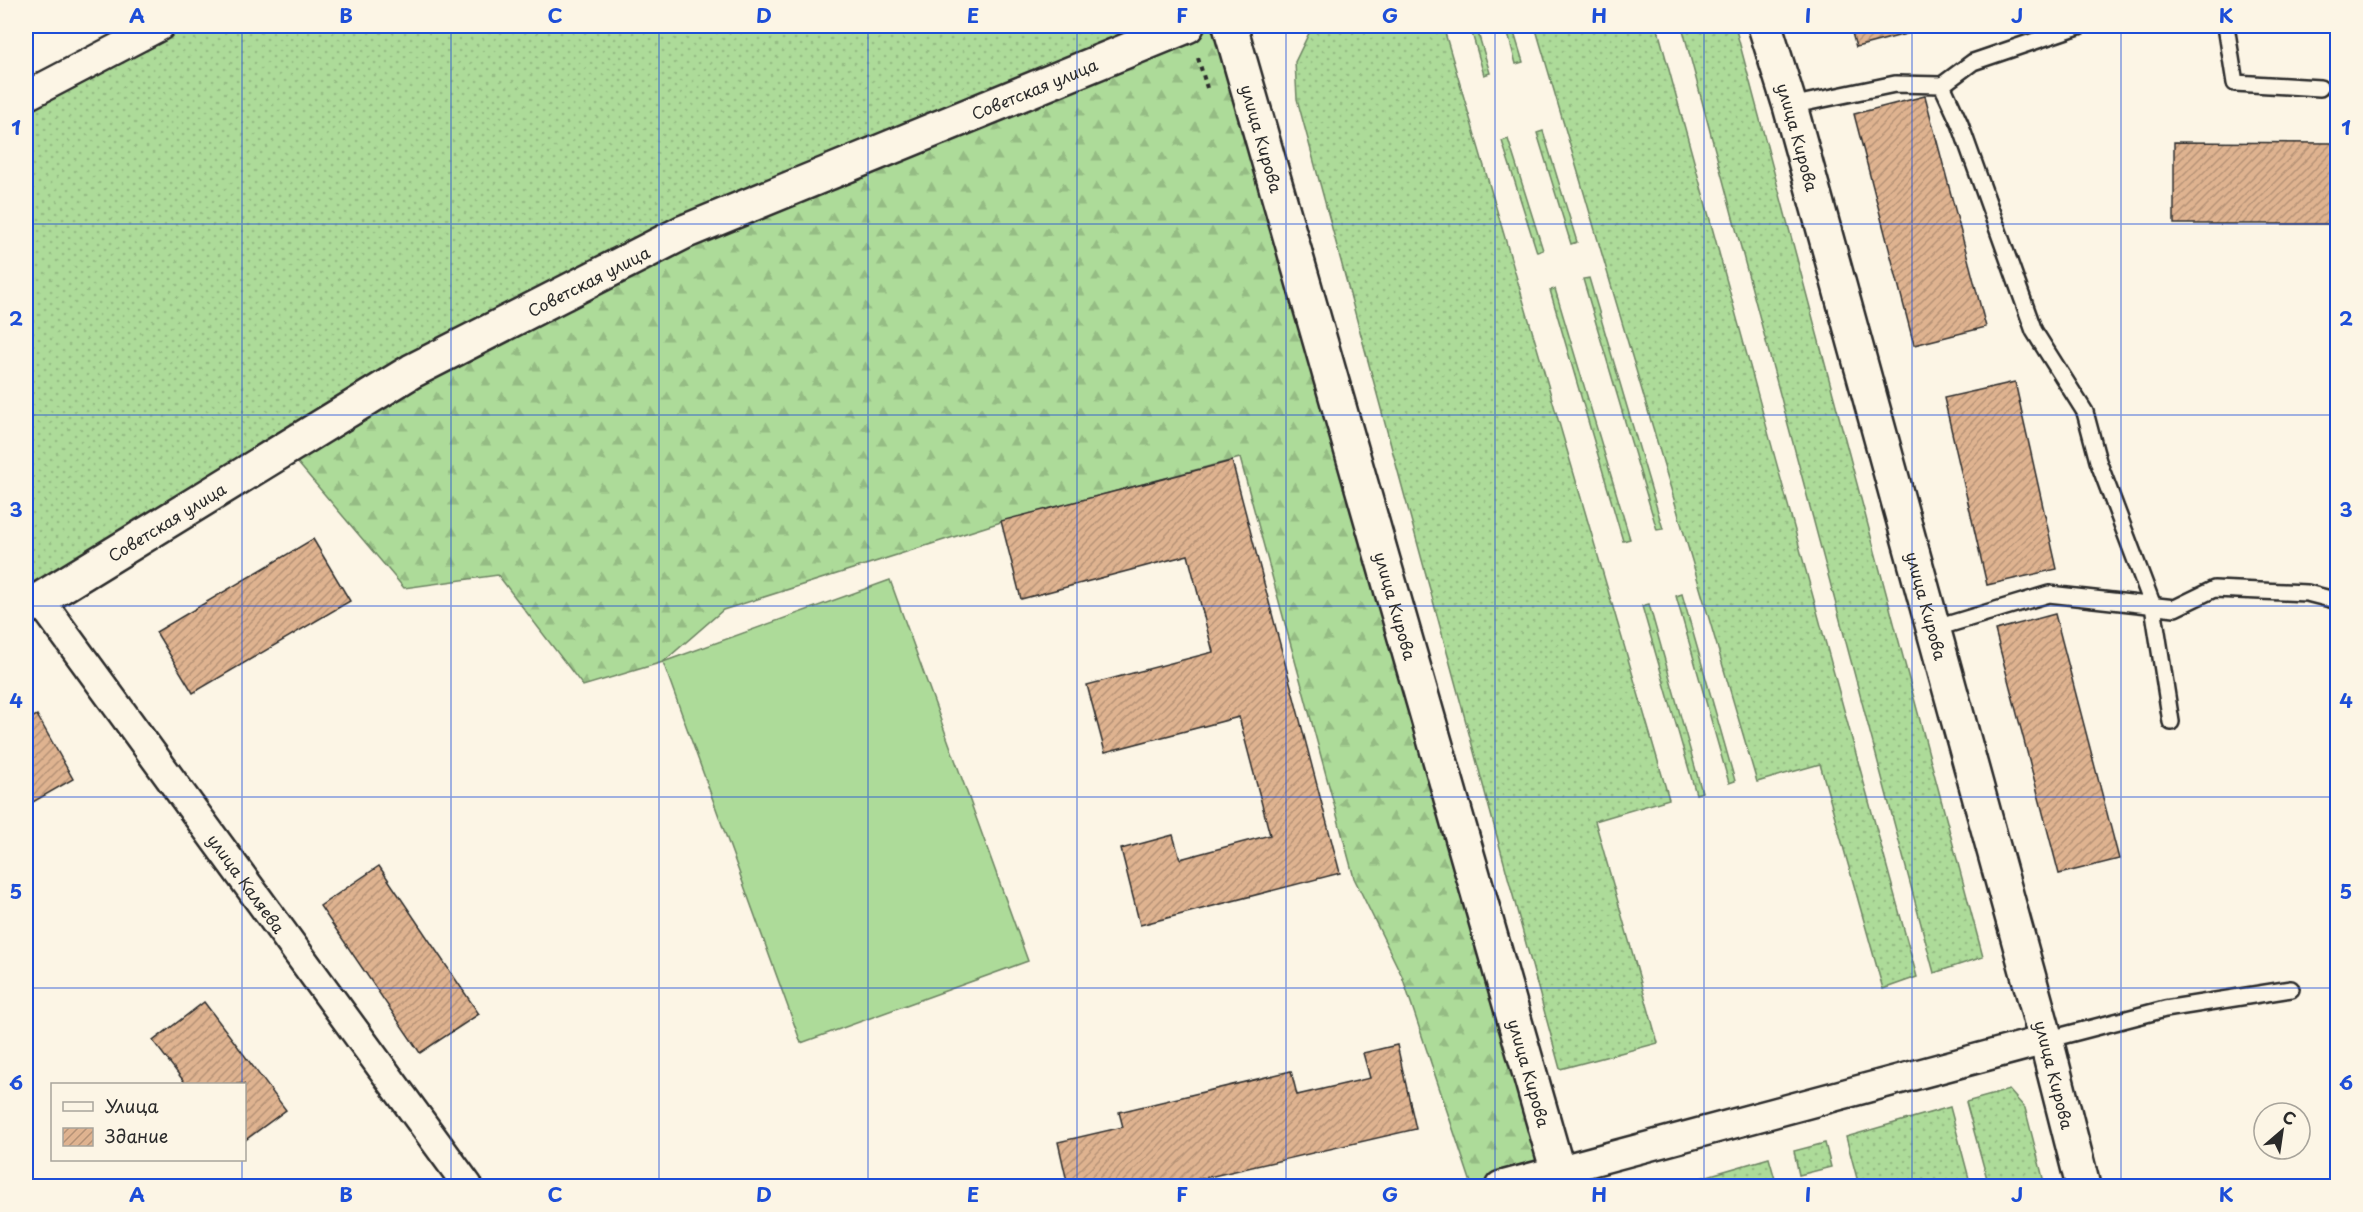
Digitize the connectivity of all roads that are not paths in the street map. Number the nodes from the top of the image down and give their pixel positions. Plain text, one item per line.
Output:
1 (160, 26) edge
2 (1188, 26) edge
3 (1230, 26) edge
4 (1765, 26) edge
5 (2079, 26) edge
6 (2226, 26) edge
7 (1942, 85) junction
8 (2320, 88) dead end
9 (26, 96) edge
10 (1790, 106) junction
11 (30, 596) edge
12 (2337, 601) edge
13 (2153, 606) junction
14 (1933, 629) junction
15 (2171, 722) dead end
16 (2291, 989) dead end
17 (2046, 1040) junction
18 (1560, 1178) edge
19 (468, 1186) edge
20 (1500, 1186) edge
21 (2083, 1186) edge

1 - 9 street
2 - 11 street, Советская улица
3 - 18 street, улица Кирова
4 - 10 street, улица Кирова
5 - 7 lane
6 - 8 lane
7 - 10 lane
7 - 13 lane
10 - 14 street, улица Кирова
11 - 19 street, улица Каляева
12 - 13 lane
13 - 14 lane
13 - 15 lane
14 - 17 street, улица Кирова
16 - 17 lane
17 - 18 street
17 - 21 street, улица Кирова
18 - 20 street

